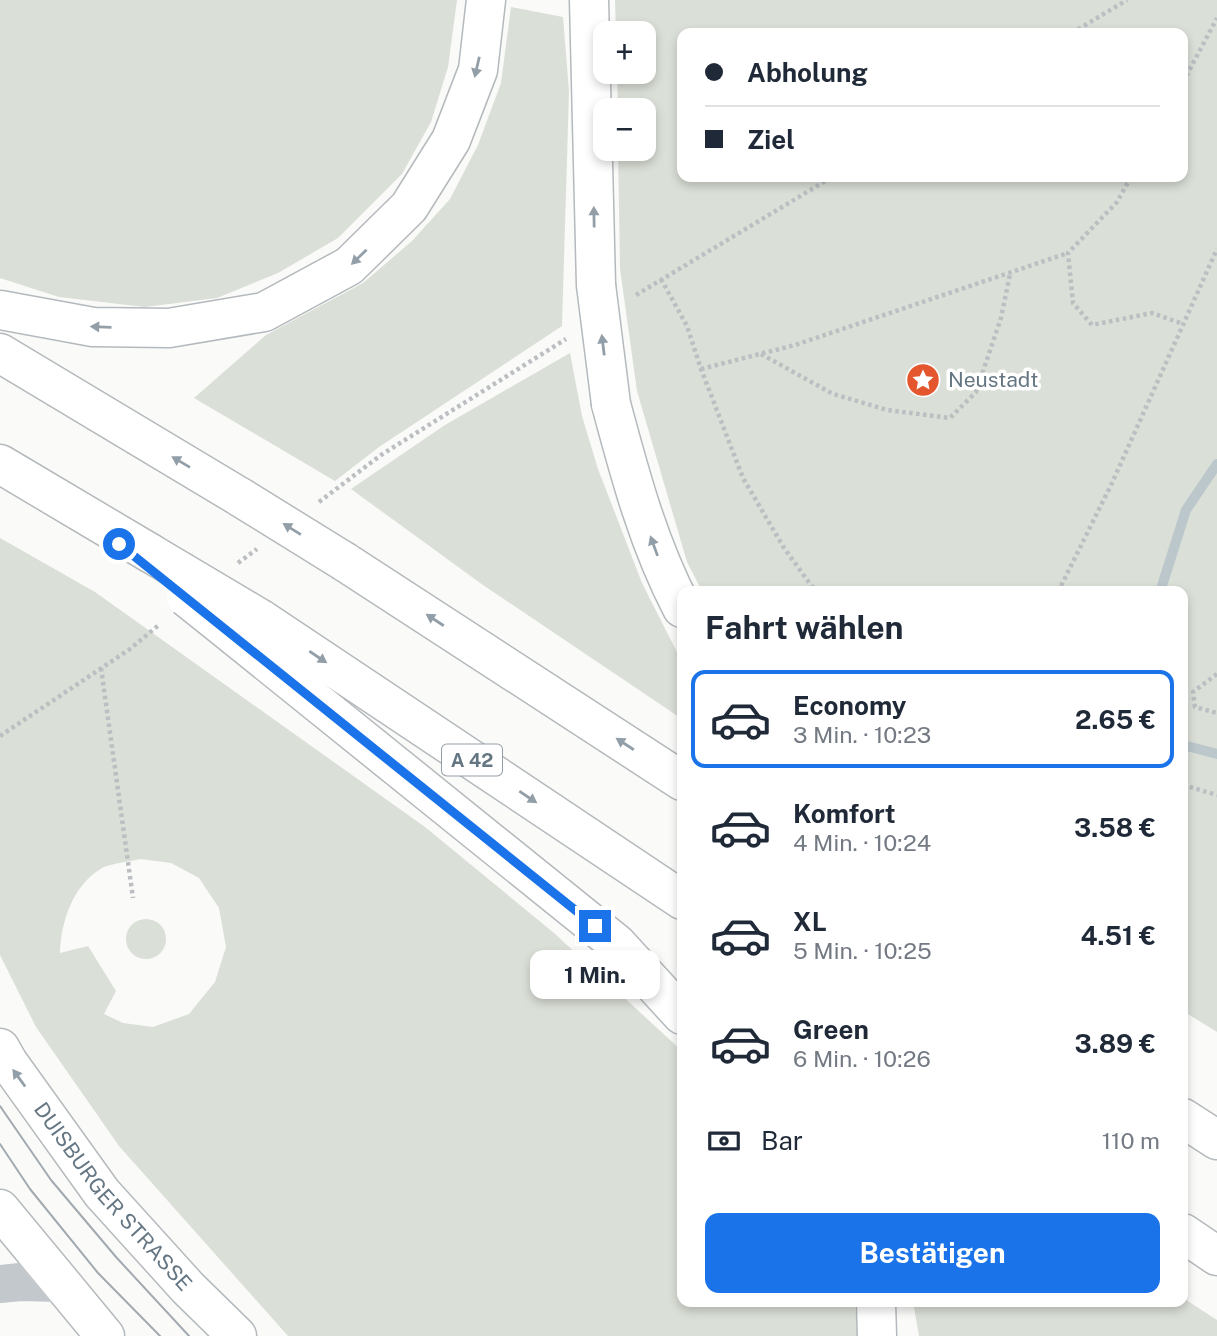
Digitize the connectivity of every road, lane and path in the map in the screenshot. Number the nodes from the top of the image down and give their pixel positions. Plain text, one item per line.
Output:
1 (486, 0) edge
2 (589, 0) edge
3 (1127, 0) edge
4 (1217, 18) edge
5 (1080, 28) edge
6 (1188, 73) edge
7 (824, 182) edge
8 (1128, 182) edge
9 (1217, 249) edge
10 (1068, 253) junction
11 (1010, 273) junction
12 (661, 279) junction
13 (611, 293) junction
14 (0, 310) edge
15 (1183, 324) junction
16 (570, 336) dead end
17 (0, 353) edge
18 (761, 354) junction
19 (701, 369) junction
20 (0, 464) edge
21 (318, 503) dead end
22 (265, 543) dead end
23 (233, 567) dead end
24 (812, 586) edge
25 (1061, 586) edge
26 (677, 598) edge
27 (170, 616) dead end
28 (249, 628) junction
29 (101, 668) junction
30 (1217, 674) edge
31 (1217, 713) edge
32 (0, 736) edge
33 (677, 778) edge
34 (1188, 787) edge
35 (1217, 796) edge
36 (677, 897) edge
37 (133, 898) dead end
38 (677, 1010) edge
39 (0, 1048) edge
40 (1188, 1121) edge
41 (1217, 1140) edge
42 (0, 1209) edge
43 (1188, 1236) edge
44 (1217, 1256) edge
45 (59, 1283) junction
46 (0, 1284) edge
47 (876, 1307) edge
48 (104, 1336) edge
49 (237, 1336) edge
50 (877, 1336) edge

1 -> 14 main road
13 -> 2 main road
3 - 5 path
4 - 6 path
7 - 12 path
8 - 10 path
9 - 15 path
10 - 11 path
10 - 15 path
11 - 18 path
11 - 18 path
12 - 13 path
12 - 19 path
26 -> 13 main road, bridge
15 - 25 path
16 - 21 path
33 -> 17 main road, bridge
18 - 19 path
19 - 24 path
20 - 28 main road, A 42, bridge
22 - 23 path
27 - 29 path
28 -> 36 main road, A 42
28 - 38 main road
29 - 32 path
29 - 37 path
30 - 31 path
34 - 35 path
49 -> 39 main road, DUISBURGER STRASSE
40 - 41 main road
42 - 45 main road
43 - 44 main road
45 - 46 street
45 - 48 main road
47 - 50 main road

